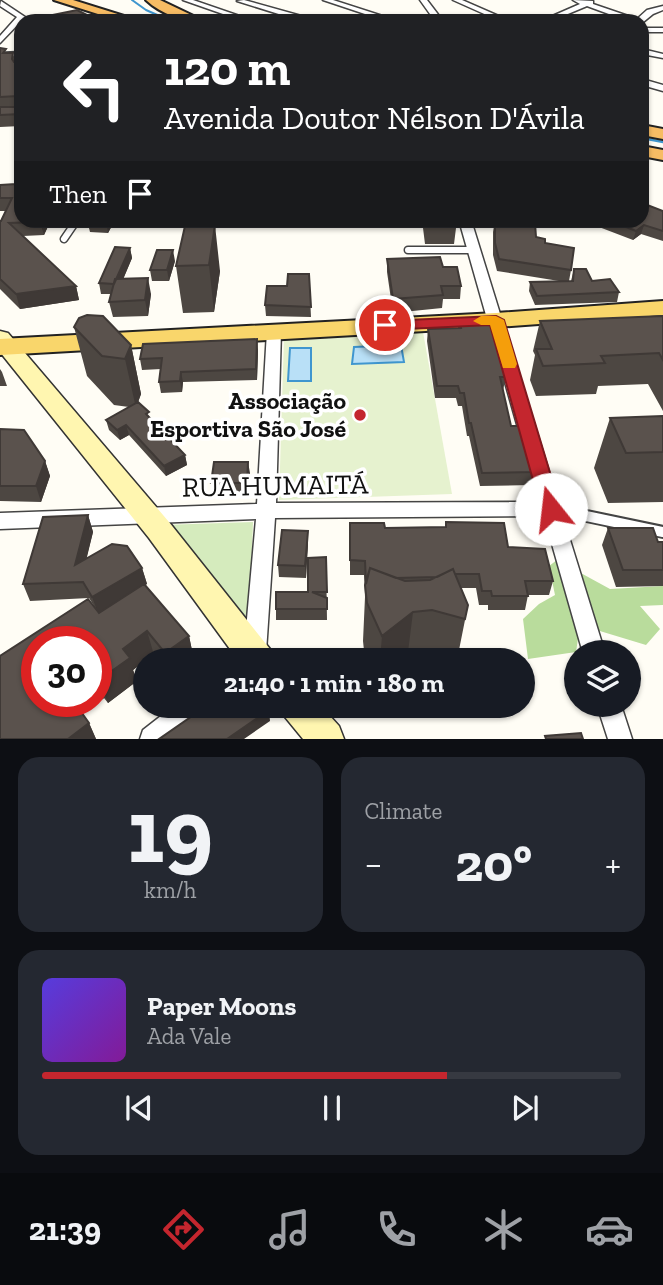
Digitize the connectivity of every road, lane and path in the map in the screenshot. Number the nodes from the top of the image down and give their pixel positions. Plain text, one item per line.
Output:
1 (96, 0) edge
2 (113, 0) edge
3 (152, 0) edge
4 (185, 0) edge
5 (242, 0) edge
6 (326, 0) edge
7 (423, 0) edge
8 (456, 0) edge
9 (576, 0) edge
10 (596, 0) edge
11 (64, 1) edge
12 (83, 1) edge
13 (1, 3) edge
14 (587, 4) junction
15 (207, 8) junction
16 (18, 14) edge
17 (110, 14) edge
18 (132, 14) edge
19 (180, 14) edge
20 (187, 14) edge
21 (227, 14) edge
22 (287, 14) edge
23 (371, 14) edge
24 (434, 14) edge
25 (489, 14) edge
26 (562, 14) edge
27 (615, 14) edge
28 (14, 28) edge
29 (0, 41) edge
30 (72, 228) edge
31 (467, 228) edge
32 (64, 239) dead end
33 (408, 250) dead end
34 (474, 250) junction
35 (663, 308) edge
36 (496, 320) junction
37 (274, 331) junction
38 (3, 344) edge
39 (551, 509) junction
40 (266, 511) junction
41 (149, 517) junction
42 (0, 521) edge
43 (663, 532) edge
44 (590, 640) edge
45 (247, 648) edge
46 (256, 648) edge
47 (614, 717) edge
48 (178, 718) edge
49 (308, 718) edge
50 (152, 739) edge
51 (326, 739) edge
52 (620, 739) edge

1 - 12 highway
2 - 18 highway
3 - 19 highway
4 - 15 street
4 - 20 highway
5 - 15 street
5 - 22 street
6 - 23 street
7 - 24 street
8 - 25 street
9 - 14 street
10 - 14 street
11 - 12 highway
11 - 17 highway
13 - 16 street
14 - 26 street
14 - 27 street
15 - 21 street
28 - 29 street
30 - 32 lane
31 - 34 street
33 - 34 lane
34 - 36 street
35 - 36 main road
36 - 37 main road
36 - 39 street
37 - 38 main road
37 - 40 street
38 - 41 main road
39 - 40 street, RUA HUMAITÁ
39 - 43 lane
39 - 44 street
40 - 41 street, RUA HUMAITÁ
40 - 46 street
41 - 42 street, RUA HUMAITÁ
41 - 45 main road
47 - 52 street
48 - 50 street
49 - 51 main road

